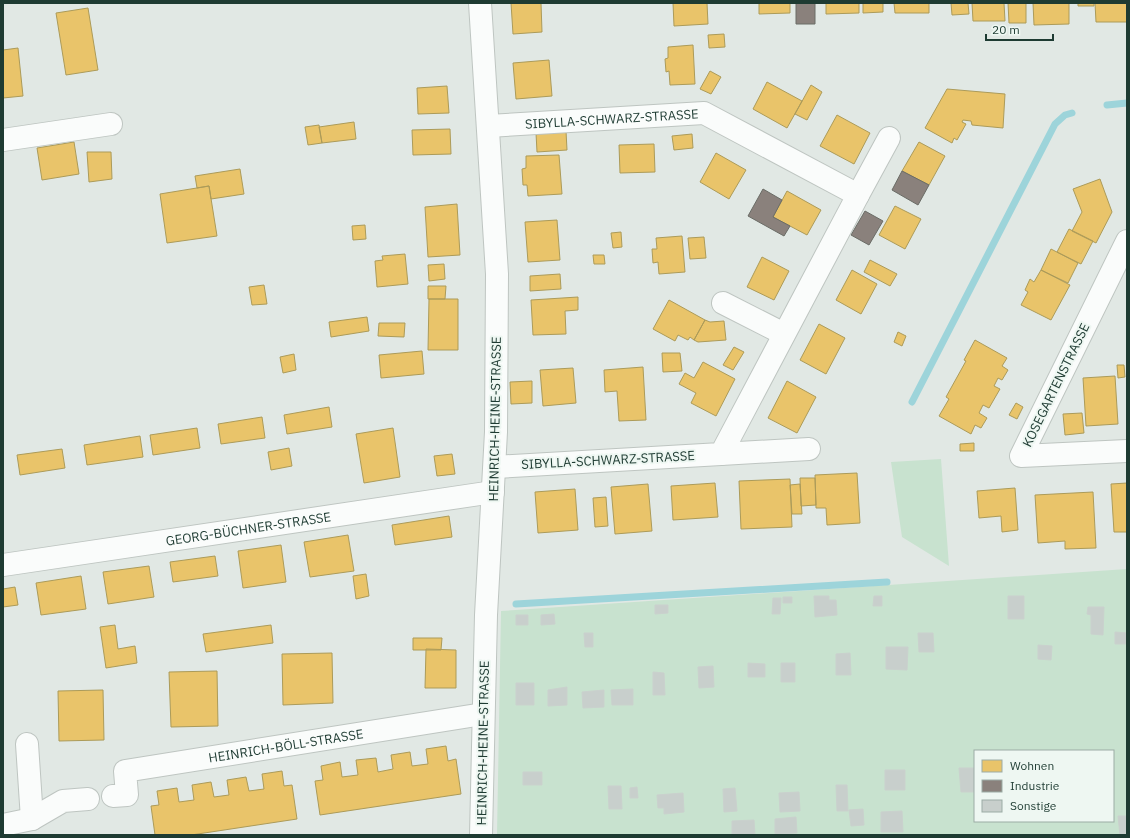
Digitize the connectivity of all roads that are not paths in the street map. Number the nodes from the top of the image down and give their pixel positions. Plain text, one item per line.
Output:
1 (480, 3) edge
2 (111, 124) dead end
3 (488, 126) junction
4 (889, 138) dead end
5 (3, 140) edge
6 (858, 195) junction
7 (1127, 241) edge
8 (723, 303) dead end
9 (784, 334) junction
10 (809, 449) dead end
11 (1127, 450) edge
12 (721, 454) junction
13 (495, 467) junction
14 (493, 492) junction
15 (3, 565) edge
16 (483, 714) junction
17 (27, 744) dead end
18 (113, 796) dead end
19 (88, 798) dead end
20 (32, 820) junction
21 (3, 824) edge
22 (481, 835) edge

1 - 3 street, HEINRICH-HEINE-STRASSE
2 - 5 street
3 - 6 street, SIBYLLA-SCHWARZ-STRASSE
3 - 13 street, HEINRICH-HEINE-STRASSE
4 - 6 street
6 - 9 street
7 - 11 street, KOSEGARTENSTRASSE
8 - 9 street
9 - 12 street
10 - 12 street, SIBYLLA-SCHWARZ-STRASSE
12 - 13 street, SIBYLLA-SCHWARZ-STRASSE
13 - 14 street, HEINRICH-HEINE-STRASSE
14 - 15 street, GEORG-BÜCHNER-STRASSE
14 - 16 street, HEINRICH-HEINE-STRASSE
16 - 18 street, HEINRICH-BÖLL-STRASSE
16 - 22 street, HEINRICH-HEINE-STRASSE
17 - 20 street
19 - 20 street
20 - 21 street

